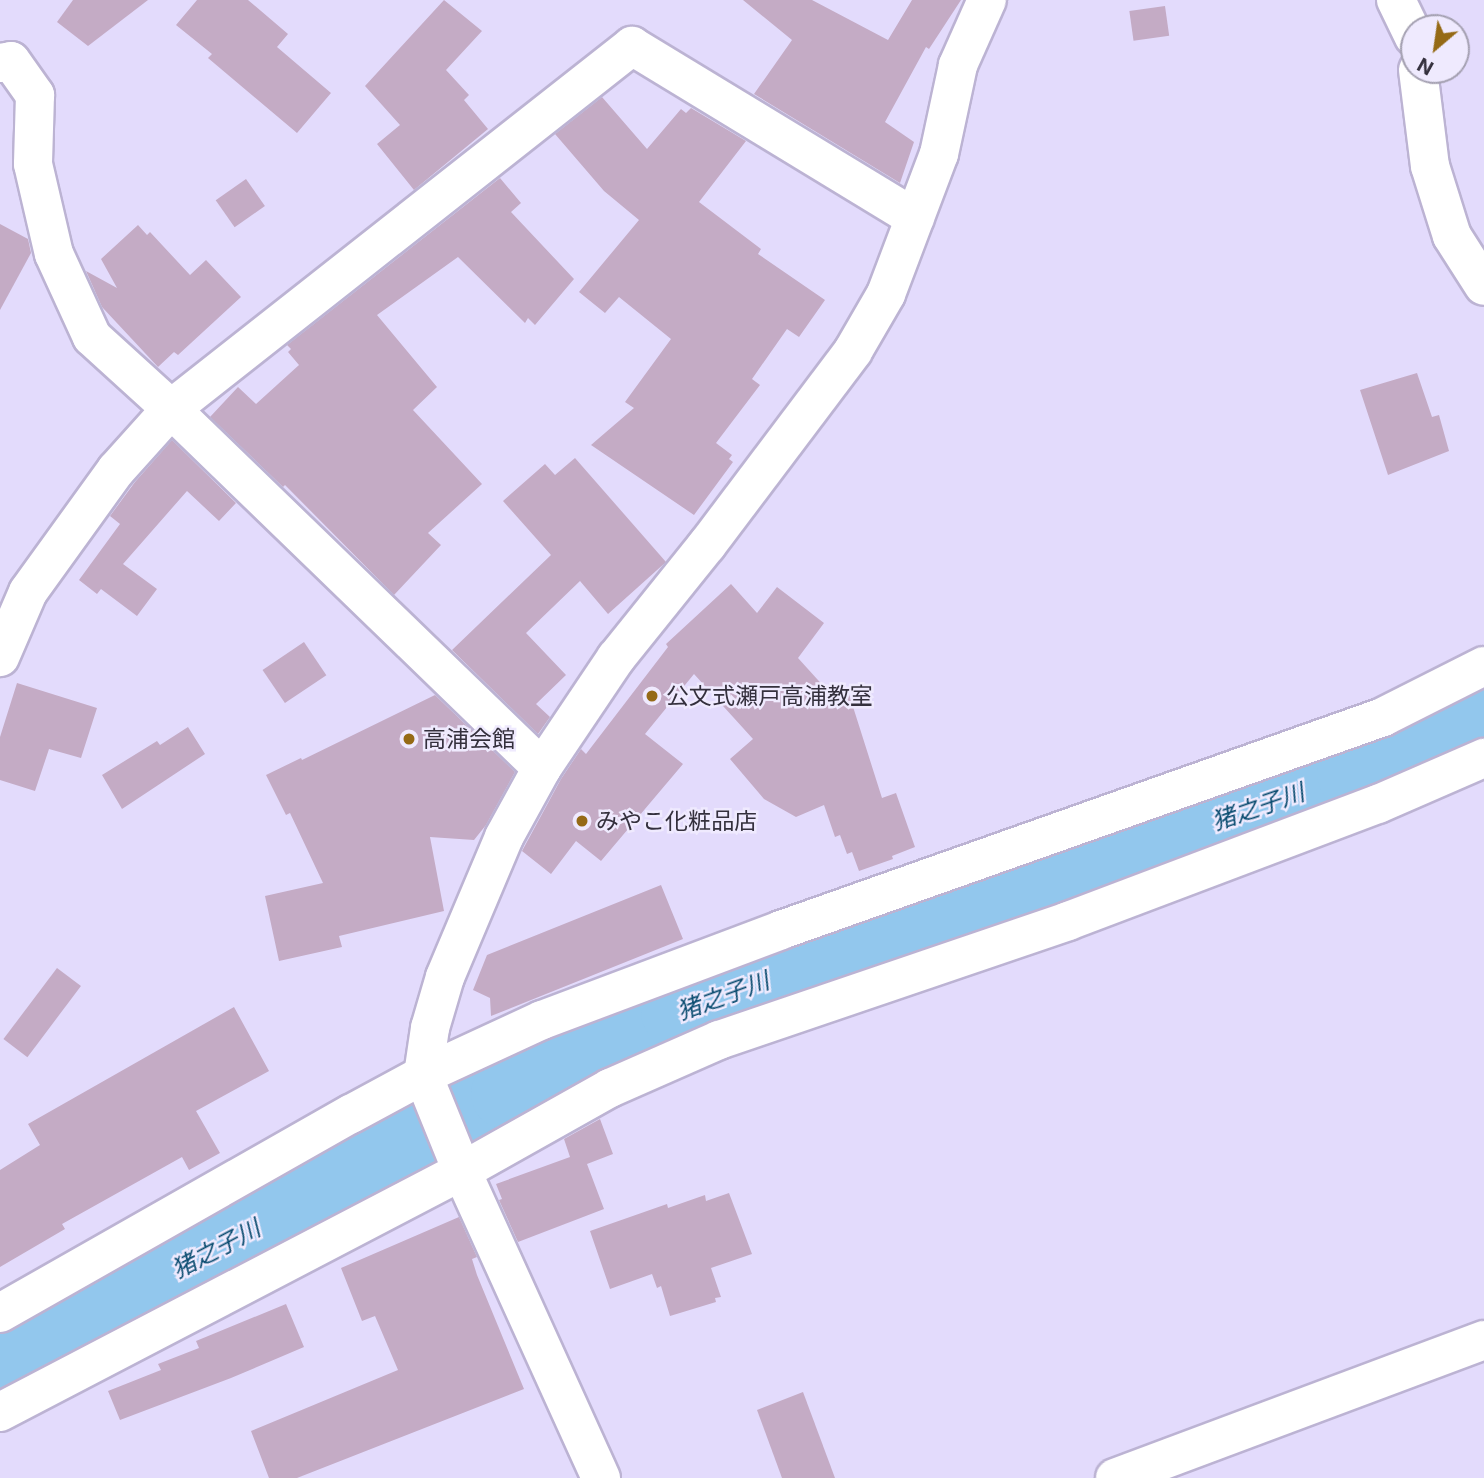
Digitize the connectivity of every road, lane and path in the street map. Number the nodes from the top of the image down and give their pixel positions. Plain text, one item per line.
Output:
1 (987, 0) edge
2 (0, 63) edge
3 (1420, 84) edge
4 (915, 218) junction
5 (1484, 286) edge
6 (171, 409) junction
7 (0, 657) edge
8 (1484, 666) edge
9 (1484, 758) edge
10 (542, 768) junction
11 (428, 1087) junction
12 (460, 1165) junction
13 (0, 1313) edge
14 (1484, 1340) edge
15 (0, 1412) edge
16 (601, 1478) edge
17 (1115, 1478) edge

1 - 4 street
2 - 6 street
3 - 5 street
4 - 6 street
4 - 10 street
6 - 7 street
6 - 10 street
8 - 11 street
9 - 12 street
10 - 11 street
11 - 12 street
11 - 13 street
12 - 15 street
12 - 16 street
14 - 17 street

